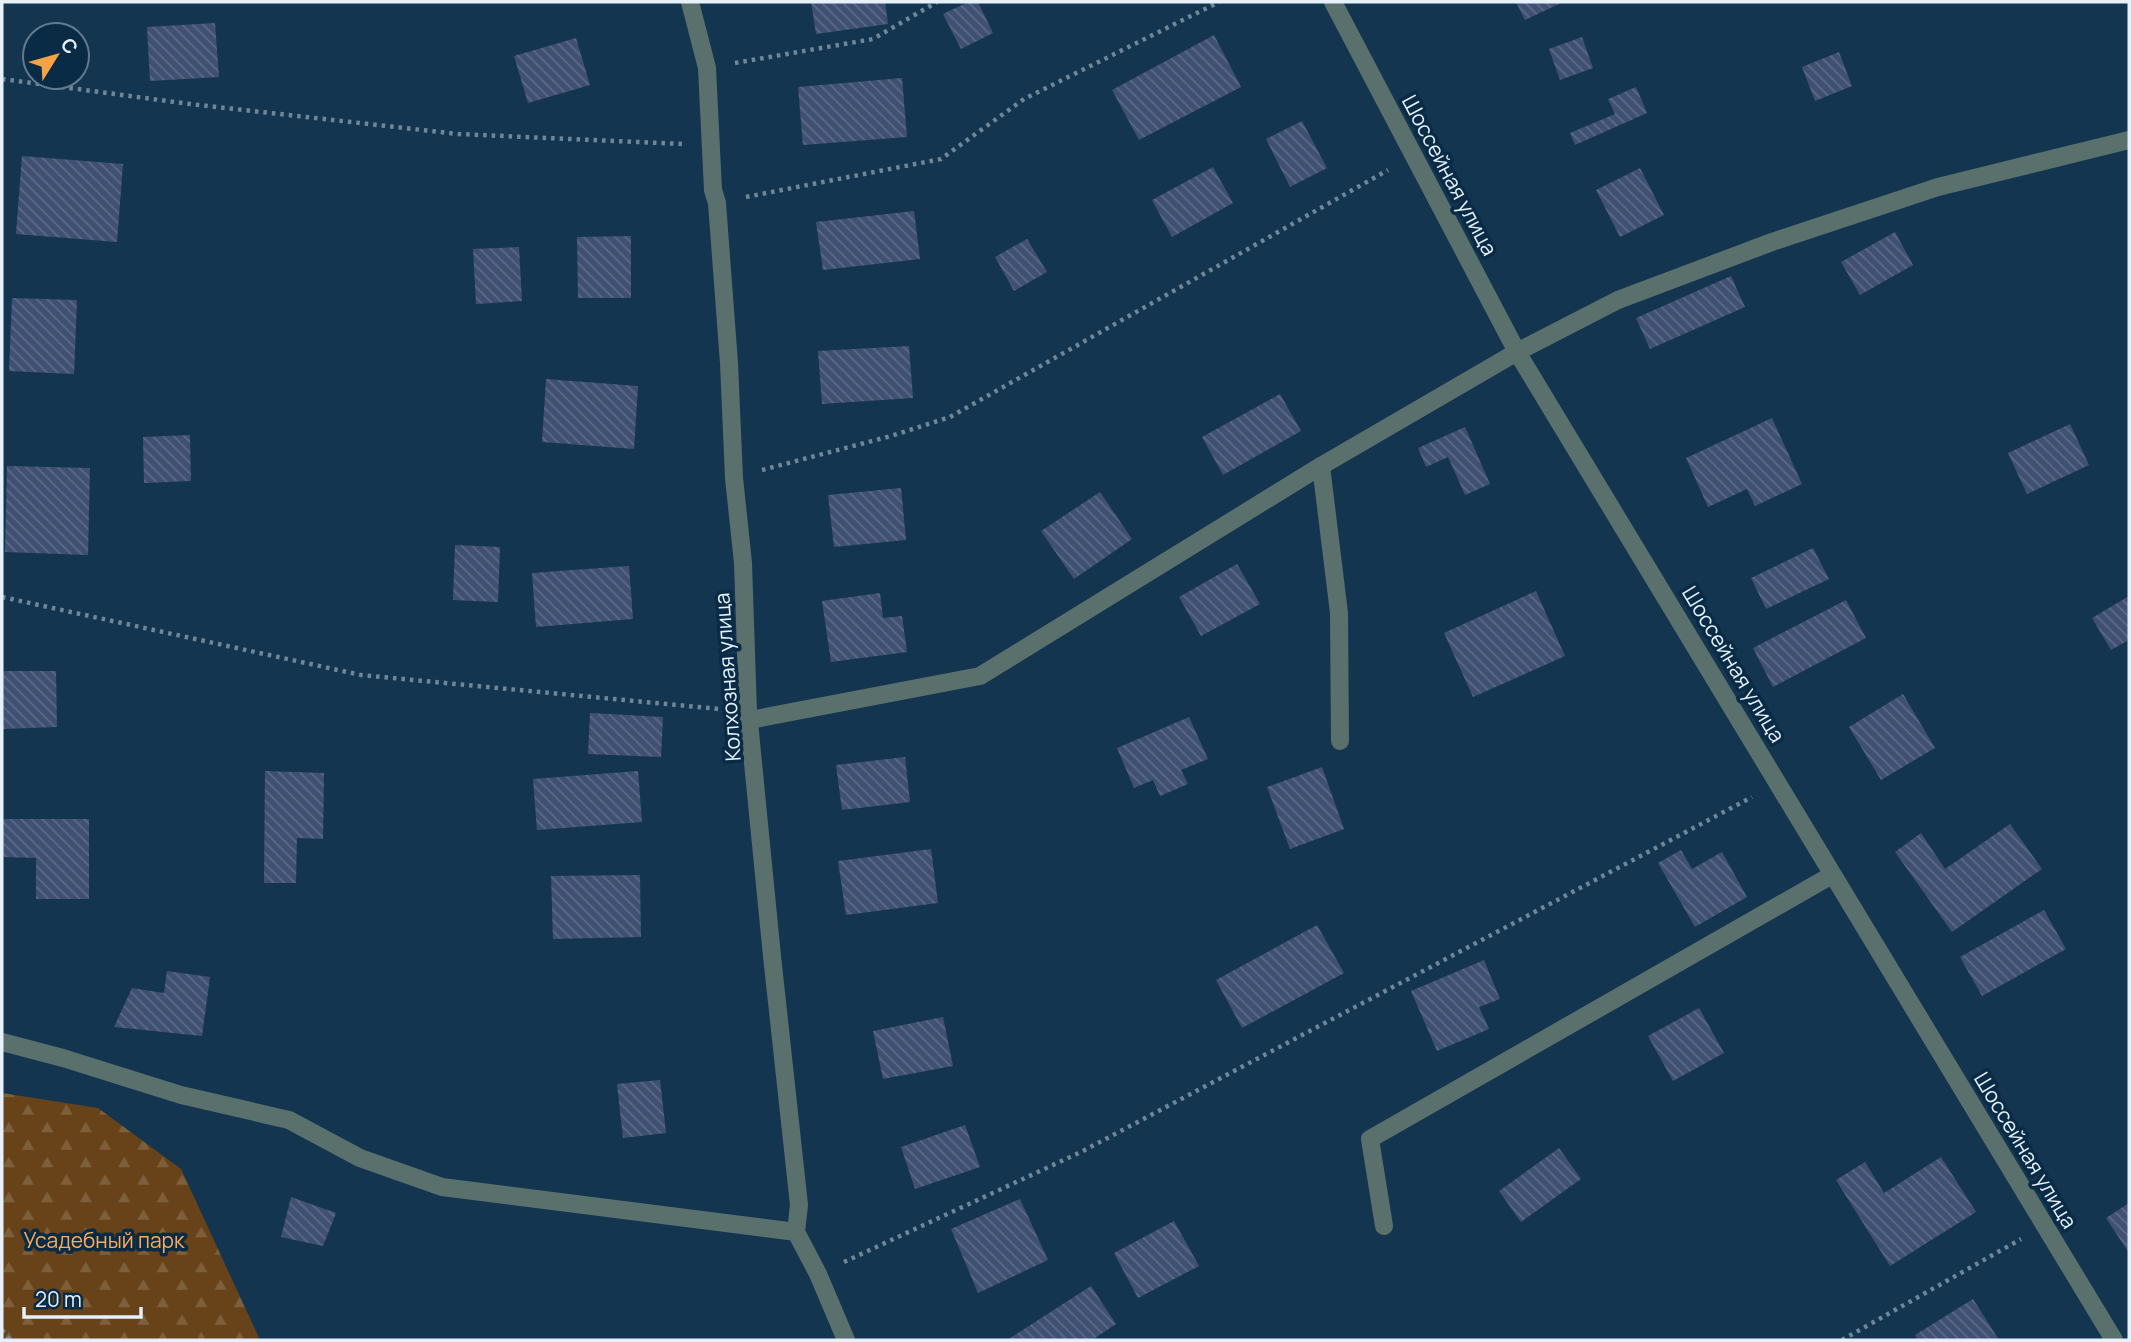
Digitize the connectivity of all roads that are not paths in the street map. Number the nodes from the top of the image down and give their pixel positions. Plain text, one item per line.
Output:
1 (690, 2) edge
2 (1333, 2) edge
3 (2129, 140) edge
4 (1517, 352) junction
5 (1321, 466) junction
6 (749, 716) junction
7 (1340, 741) dead end
8 (1832, 875) junction
9 (2, 1042) edge
10 (1384, 1226) dead end
11 (796, 1232) junction
12 (846, 1340) edge
13 (2114, 1340) edge

1 - 6 street, Колхозная улица
2 - 4 street, Шоссейная улица
3 - 4 street
4 - 5 street
4 - 8 street, Шоссейная улица
5 - 6 street
5 - 7 street
6 - 11 street, Колхозная улица
8 - 10 street
8 - 13 street, Шоссейная улица
9 - 11 street
11 - 12 street

